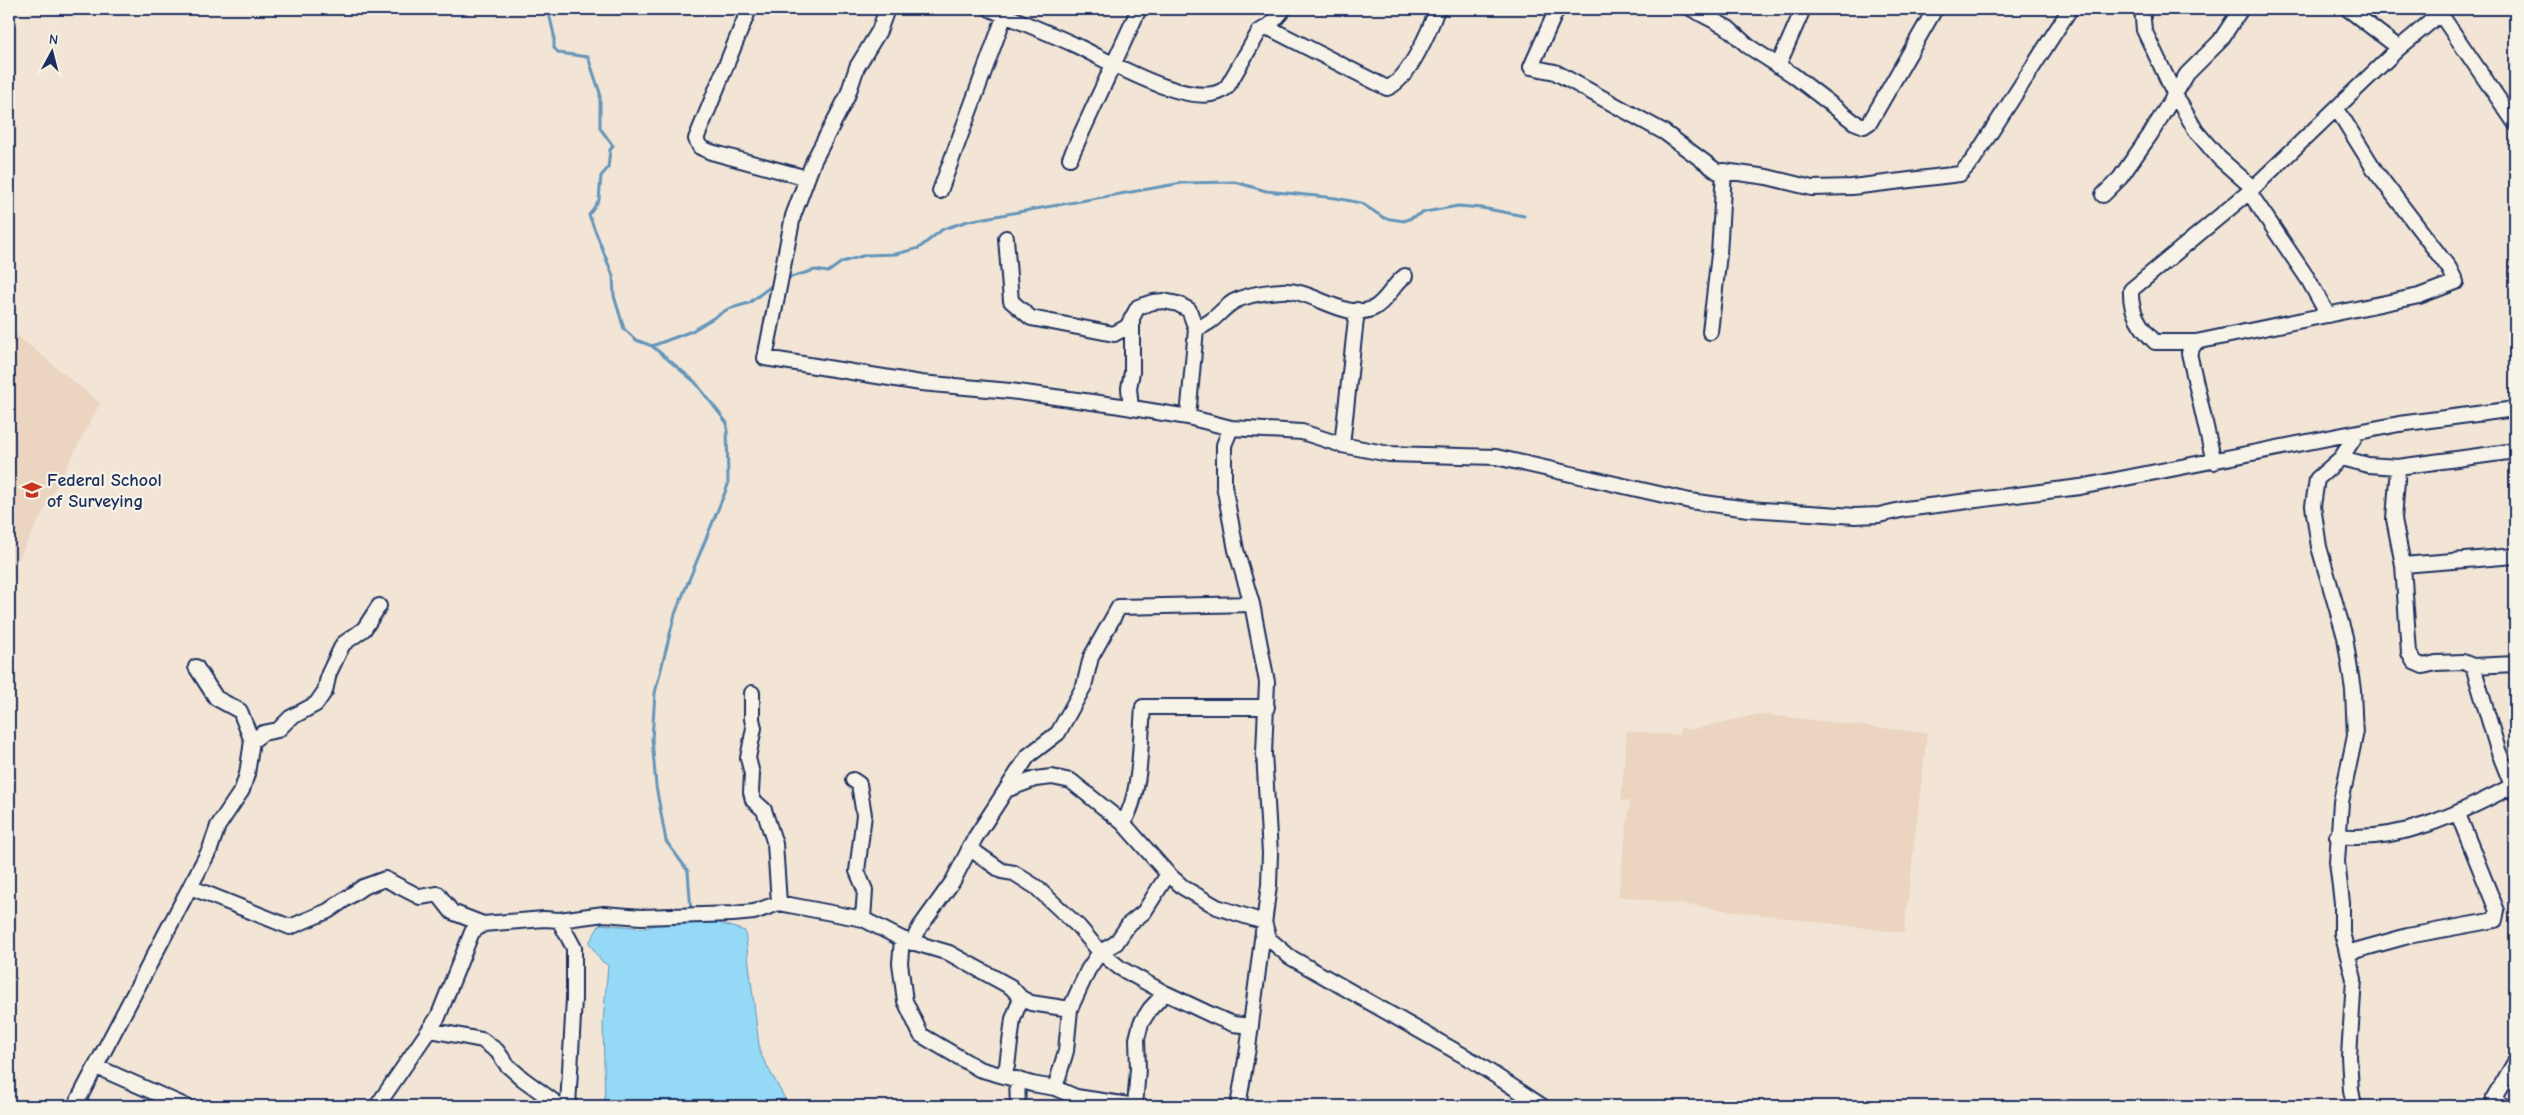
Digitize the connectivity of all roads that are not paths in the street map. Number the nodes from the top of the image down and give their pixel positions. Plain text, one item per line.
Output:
1 (749, 9) edge
2 (887, 9) edge
3 (990, 9) edge
4 (1140, 9) edge
5 (1284, 9) edge
6 (1437, 9) edge
7 (1557, 9) edge
8 (1692, 9) edge
9 (1803, 9) edge
10 (1935, 9) edge
11 (2070, 9) edge
12 (2142, 9) edge
13 (2241, 9) edge
14 (2348, 9) edge
15 (2439, 11) edge
16 (1006, 12) edge
17 (1267, 27) junction
18 (2399, 48) junction
19 (1114, 63) junction
20 (1778, 66) junction
21 (2174, 93) junction
22 (2337, 109) junction
23 (2515, 123) edge
24 (1070, 158) dead end
25 (1724, 170) junction
26 (807, 178) junction
27 (2251, 190) junction
28 (940, 192) dead end
29 (2103, 195) dead end
30 (1006, 238) dead end
31 (1406, 276) dead end
32 (1358, 310) junction
33 (2328, 315) junction
34 (1132, 320) junction
35 (1196, 329) junction
36 (1710, 332) dead end
37 (2196, 342) junction
38 (1131, 408) junction
39 (2515, 409) edge
40 (1188, 417) junction
41 (1231, 428) junction
42 (2358, 432) junction
43 (1342, 444) junction
44 (2515, 452) edge
45 (2341, 458) junction
46 (2214, 462) junction
47 (2398, 467) junction
48 (2515, 556) edge
49 (2403, 565) junction
50 (1252, 604) junction
51 (379, 606) dead end
52 (2515, 664) edge
53 (2473, 666) junction
54 (196, 667) dead end
55 (752, 694) dead end
56 (1268, 707) junction
57 (252, 741) junction
58 (853, 780) dead end
59 (2513, 784) edge
60 (1006, 790) junction
61 (2458, 814) junction
62 (1123, 823) junction
63 (2337, 836) junction
64 (969, 848) junction
65 (1168, 874) junction
66 (190, 887) junction
67 (779, 903) junction
68 (863, 919) junction
69 (559, 920) junction
70 (1264, 922) junction
71 (484, 924) junction
72 (907, 941) junction
73 (1100, 952) junction
74 (2347, 953) junction
75 (1165, 993) junction
76 (1021, 998) junction
77 (1070, 1009) junction
78 (1251, 1026) junction
79 (430, 1030) junction
80 (2515, 1062) edge
81 (97, 1067) junction
82 (1002, 1074) junction
83 (1016, 1079) junction
84 (1055, 1088) junction
85 (1076, 1102) edge
86 (75, 1106) edge
87 (185, 1106) edge
88 (377, 1106) edge
89 (560, 1106) edge
90 (568, 1106) edge
91 (1018, 1106) edge
92 (1238, 1106) edge
93 (1542, 1106) edge
94 (2354, 1106) edge
95 (2503, 1106) edge

1 - 26 street
2 - 26 street
3 - 16 street
4 - 19 street
5 - 17 street
6 - 17 street
7 - 25 street
8 - 20 street
9 - 20 street
10 - 20 street
11 - 25 street
12 - 21 street
13 - 21 street
14 - 18 street
15 - 18 street
15 - 23 street
16 - 19 street
16 - 28 street
17 - 19 street
18 - 22 street
19 - 24 street
21 - 27 street
21 - 29 street
22 - 27 street
22 - 33 street
25 - 36 street
26 - 38 street
27 - 33 street
27 - 37 street
30 - 34 street
31 - 32 street
32 - 35 street
32 - 43 street
33 - 37 street
34 - 35 street
34 - 38 street
35 - 40 street
37 - 46 street
38 - 40 street
39 - 42 street
40 - 41 street
41 - 43 street
41 - 50 street
42 - 45 street
42 - 46 street
43 - 46 street
44 - 47 street
45 - 47 street
45 - 63 street
47 - 49 street
48 - 49 street
49 - 53 street
50 - 56 street
50 - 60 street
51 - 57 street
52 - 53 street
53 - 59 street
54 - 57 street
55 - 67 street
56 - 62 street
56 - 70 street
57 - 66 street
58 - 68 street
59 - 61 street
60 - 62 street
60 - 64 street
61 - 63 street
61 - 74 street
62 - 65 street
63 - 74 street
64 - 72 street
64 - 73 street
65 - 70 street
65 - 73 street
66 - 71 street
66 - 81 street
67 - 68 street
67 - 69 street
68 - 72 street
69 - 71 street
69 - 90 street
70 - 78 street
70 - 93 street
71 - 79 street
72 - 76 street
72 - 82 street
73 - 75 street
73 - 77 street
74 - 94 street
75 - 78 street
75 - 85 street
76 - 77 street
76 - 82 street
77 - 84 street
78 - 92 street
79 - 88 street
79 - 89 street
80 - 95 street
81 - 86 street
81 - 87 street
82 - 83 street
83 - 84 street
83 - 91 street
84 - 85 street

